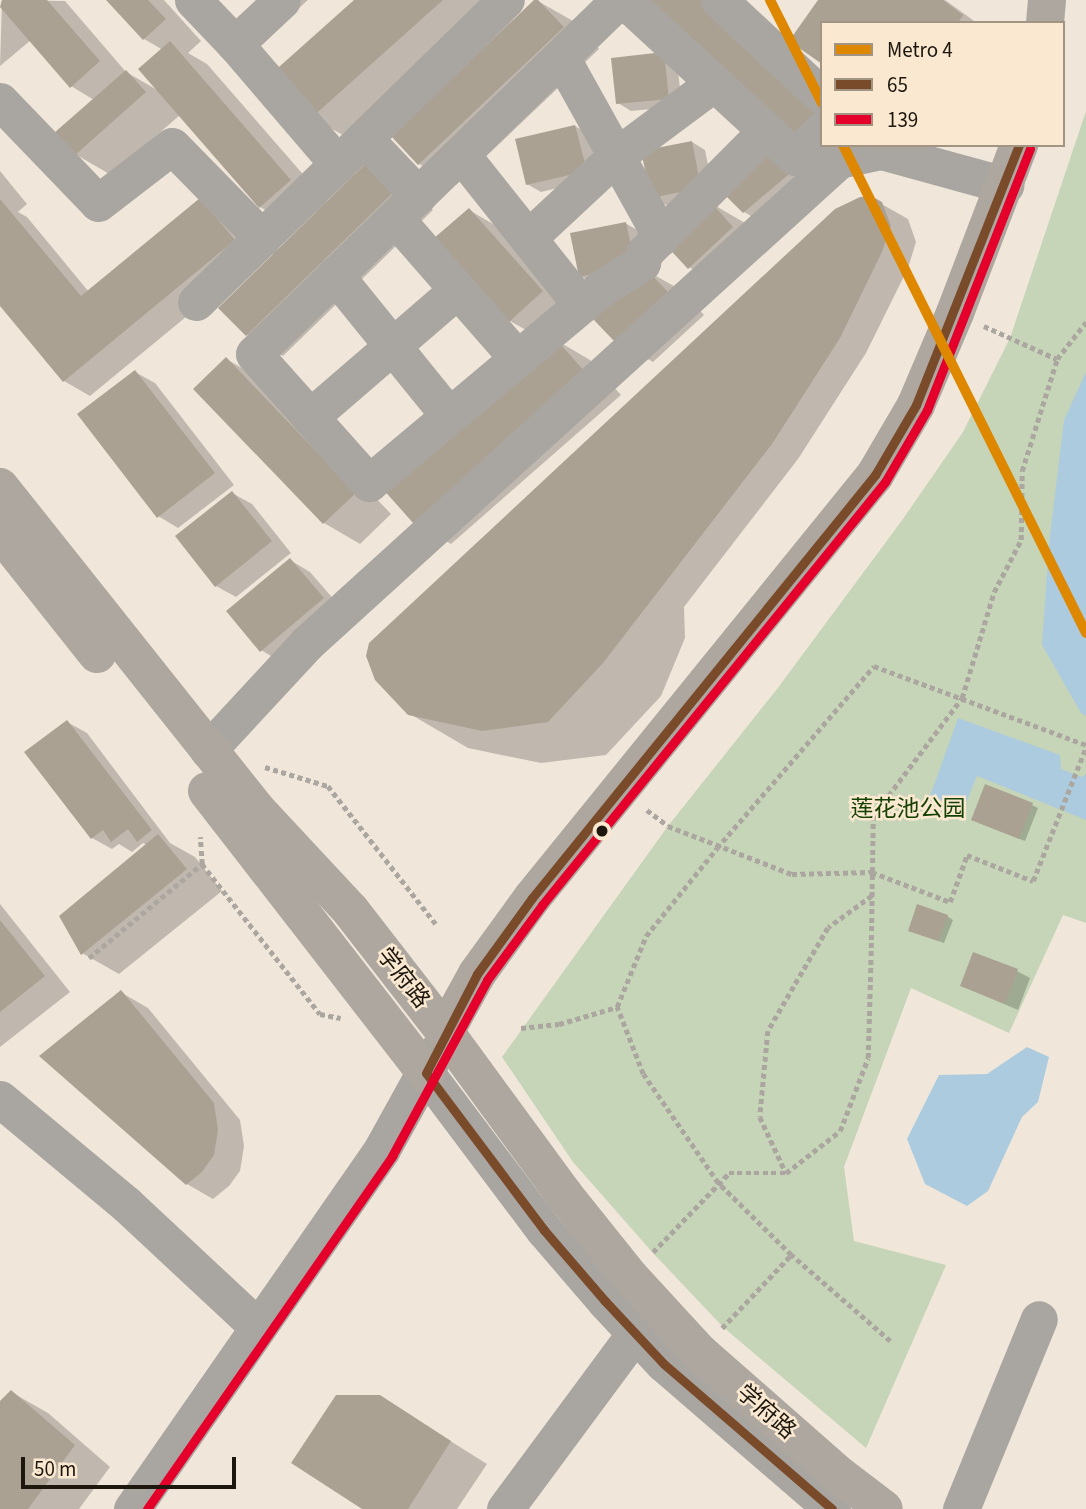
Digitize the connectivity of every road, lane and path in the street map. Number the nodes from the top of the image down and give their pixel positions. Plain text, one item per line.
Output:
1 (193, 0) edge
2 (282, 0) edge
3 (506, 0) edge
4 (622, 0) edge
5 (719, 0) edge
6 (1047, 0) edge
7 (1045, 21) edge
8 (235, 44) junction
9 (561, 57) junction
10 (714, 83) junction
11 (820, 94) edge
12 (0, 101) edge
13 (766, 131) junction
14 (820, 132) edge
15 (364, 138) junction
16 (1018, 147) edge
17 (878, 148) edge
18 (461, 154) junction
19 (616, 156) junction
20 (338, 164) junction
21 (1005, 185) junction
22 (406, 206) junction
23 (661, 237) junction
24 (262, 238) junction
25 (528, 238) junction
26 (335, 275) junction
27 (457, 290) junction
28 (196, 302) dead end
29 (581, 305) junction
30 (955, 313) junction
31 (1086, 322) edge
32 (392, 346) junction
33 (517, 358) junction
34 (1057, 359) junction
35 (449, 416) junction
36 (310, 417) junction
37 (0, 487) edge
38 (0, 532) edge
39 (962, 698) junction
40 (1086, 746) edge
41 (208, 750) junction
42 (328, 786) dead end
43 (621, 790) junction
44 (198, 825) dead end
45 (717, 848) junction
46 (202, 864) junction
47 (872, 872) junction
48 (872, 896) junction
49 (436, 924) dead end
50 (89, 958) dead end
51 (617, 1007) junction
52 (320, 1014) dead end
53 (521, 1028) dead end
54 (445, 1032) junction
55 (426, 1073) junction
56 (0, 1098) edge
57 (786, 1173) junction
58 (718, 1183) junction
59 (791, 1255) junction
60 (630, 1277) junction
61 (1039, 1319) dead end
62 (258, 1328) junction
63 (635, 1334) junction
64 (890, 1341) dead end
65 (699, 1352) junction
66 (132, 1509) edge
67 (505, 1509) edge
68 (832, 1509) edge
69 (884, 1509) edge
70 (961, 1509) edge

1 - 8 street
2 - 8 street
3 - 15 street
4 - 9 street
4 - 10 street
5 - 11 street
6 - 7 main road
8 - 20 street
9 - 18 street
9 - 19 street
10 - 13 street
10 - 19 street
12 - 24 street
13 - 14 street
13 - 23 street
15 - 20 street
15 - 22 street
16 - 21 main road
17 - 21 street
17 - 41 street
18 - 22 street
18 - 25 street
19 - 23 street
19 - 25 street
20 - 24 street
21 - 30 main road
22 - 26 street
22 - 27 street
23 - 29 street
24 - 28 street
25 - 29 street
26 - 32 street
26 - 36 street
27 - 32 street
27 - 33 street
29 - 33 street
30 - 34 path
30 - 43 main road
31 - 34 path
32 - 35 street
32 - 36 street
33 - 35 street
34 - 39 path
35 - 36 street
37 - 41 main road, 学府路
38 - 55 main road, 学府路
39 - 40 path
39 - 45 path
39 - 47 path
40 - 47 path
41 - 54 main road, 学府路
42 - 49 path
43 - 45 path
43 - 54 main road
44 - 46 path
45 - 47 path
45 - 51 path
46 - 50 path
46 - 52 path
47 - 48 path
48 - 57 path
48 - 57 path
51 - 53 path
51 - 58 path
54 - 55 street
54 - 60 main road, 学府路
55 - 62 street
55 - 63 street, 学府路
56 - 62 street
57 - 58 path
58 - 59 path
58 - 60 path
59 - 64 path
59 - 65 path
60 - 65 main road, 学府路
61 - 70 street
62 - 66 street
63 - 67 street
63 - 68 street, 学府路
65 - 69 main road, 学府路

